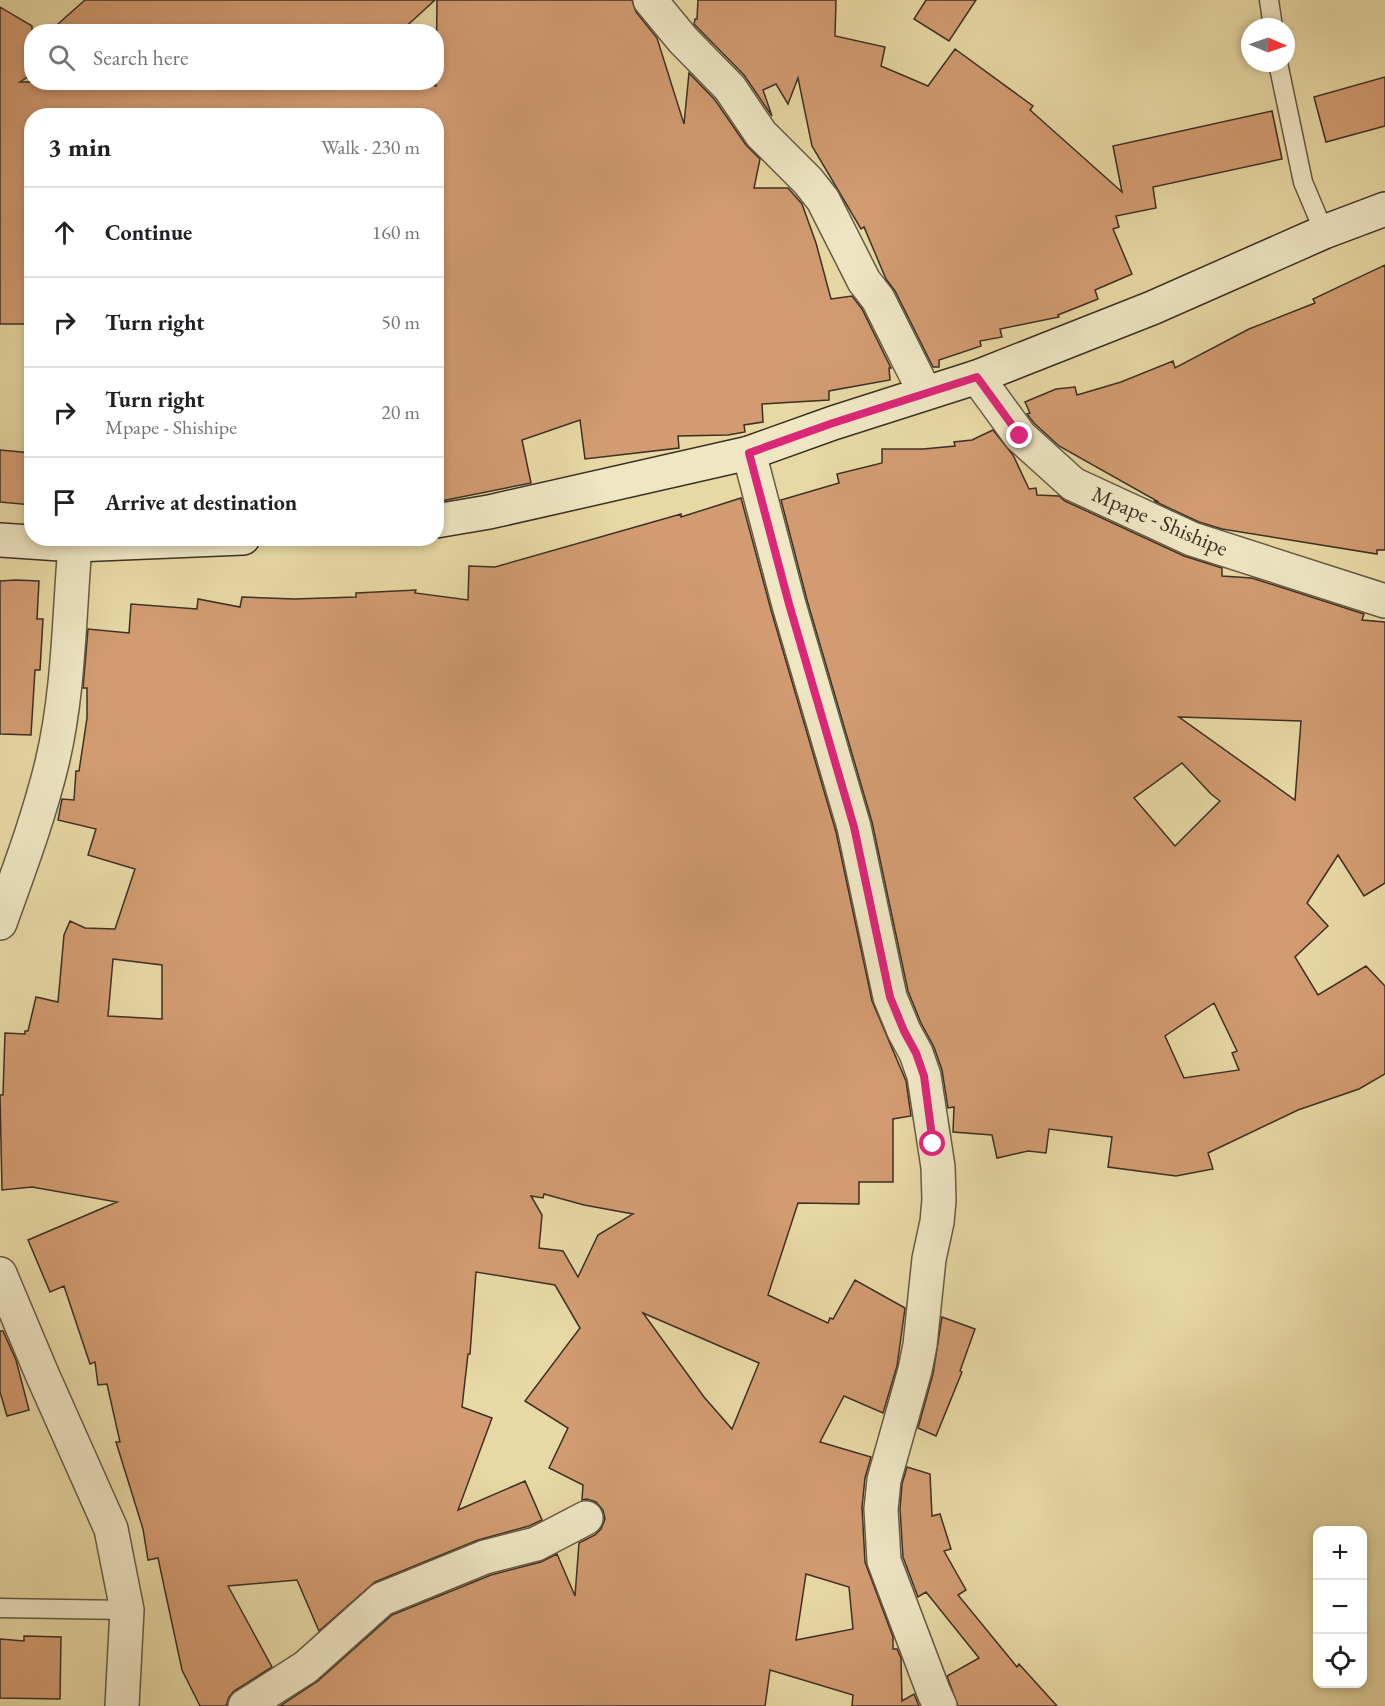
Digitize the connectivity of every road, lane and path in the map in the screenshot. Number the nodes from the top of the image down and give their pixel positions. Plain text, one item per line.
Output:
1 (650, 0) edge
2 (1269, 0) edge
3 (1272, 18) edge
4 (1280, 72) edge
5 (1385, 209) edge
6 (1323, 232) junction
7 (977, 377) junction
8 (925, 393) junction
9 (749, 453) junction
10 (444, 520) edge
11 (0, 540) edge
12 (24, 542) edge
13 (75, 546) edge
14 (1385, 601) edge
15 (0, 923) edge
16 (0, 1274) edge
17 (586, 1518) dead end
18 (0, 1608) edge
19 (127, 1610) junction
20 (934, 1702) edge
21 (122, 1706) edge
22 (245, 1706) edge

1 - 8 street
2 - 3 lane
4 - 6 lane
5 - 6 street
6 - 7 street
7 - 8 street
7 - 14 street, Mpape - Shishipe
8 - 9 street
9 - 10 street
9 - 20 street
11 - 12 street
13 - 15 street
16 - 19 street
17 - 22 street
18 - 19 lane
19 - 21 street

